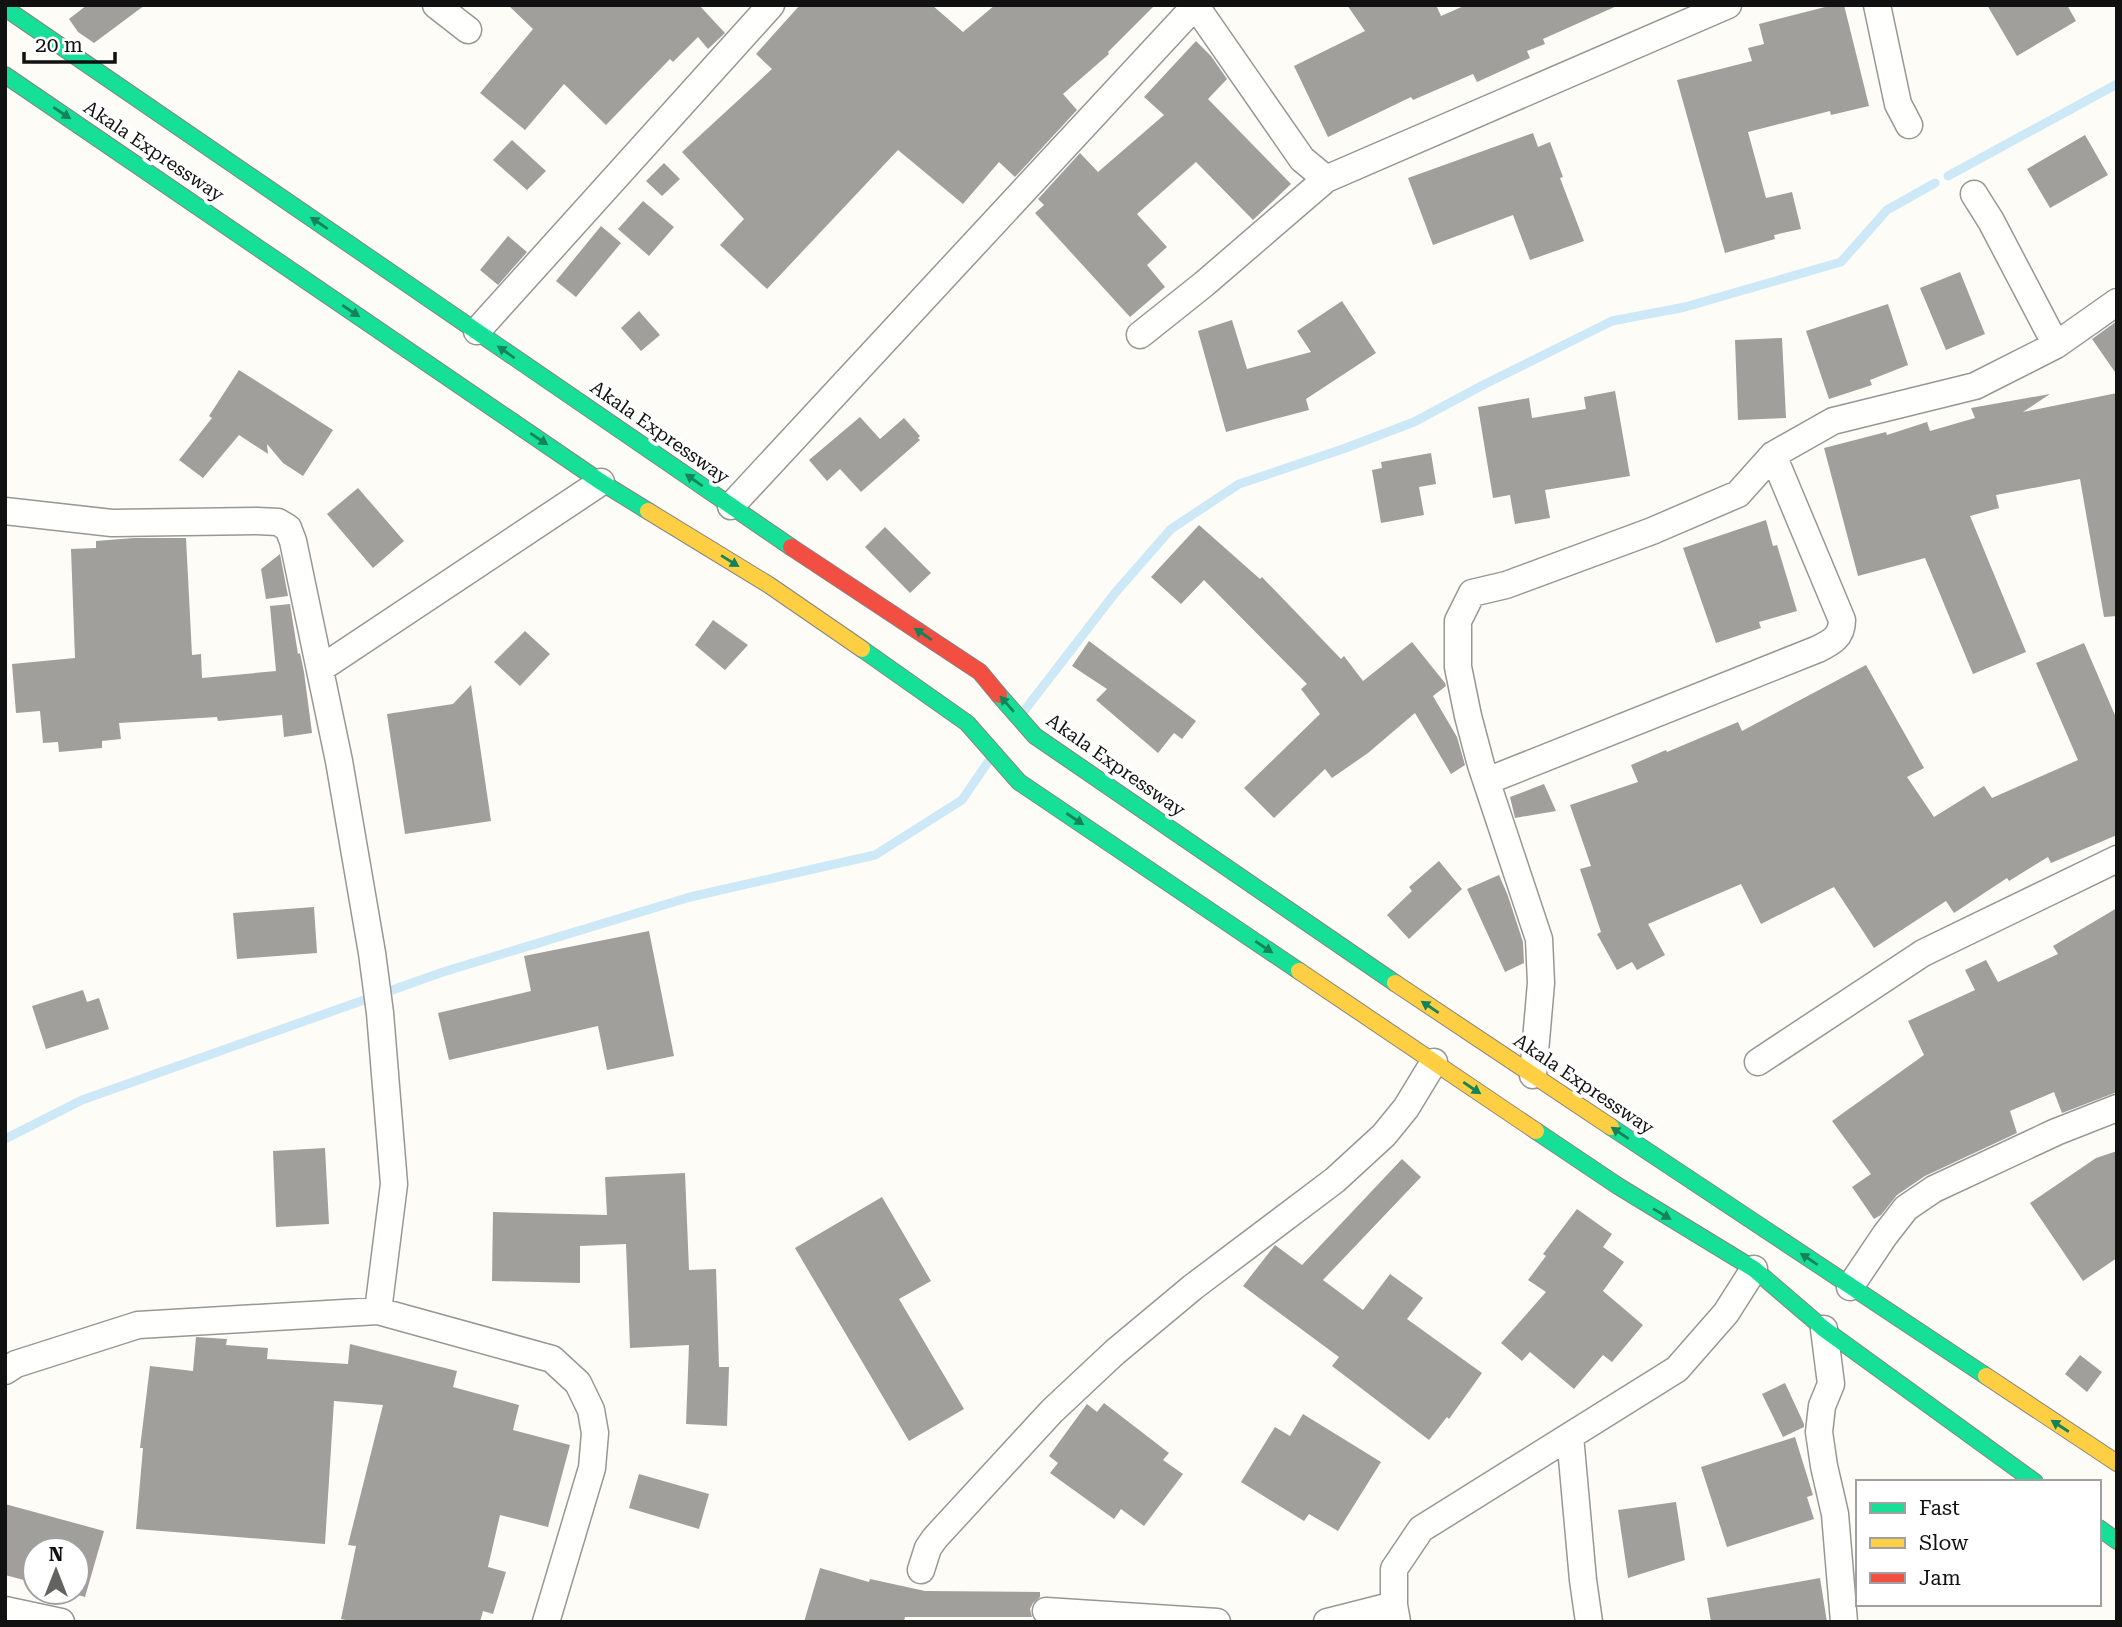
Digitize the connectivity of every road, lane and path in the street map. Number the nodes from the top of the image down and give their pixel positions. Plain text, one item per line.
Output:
1 (436, 5) edge
2 (771, 5) edge
3 (1196, 5) edge
4 (1728, 5) edge
5 (1877, 5) edge
6 (5, 8) edge
7 (468, 30) dead end
8 (5, 75) edge
9 (1909, 125) dead end
10 (1326, 179) junction
11 (1973, 194) dead end
12 (2117, 302) edge
13 (477, 331) junction
14 (1140, 335) dead end
15 (2056, 345) junction
16 (1773, 455) junction
17 (601, 482) junction
18 (731, 506) junction
19 (5, 511) edge
20 (320, 669) junction
21 (1487, 781) junction
22 (2117, 859) edge
23 (1434, 1062) junction
24 (1758, 1062) dead end
25 (1533, 1075) junction
26 (2117, 1108) edge
27 (1754, 1269) junction
28 (1850, 1287) junction
29 (378, 1311) junction
30 (1824, 1329) junction
31 (5, 1371) edge
32 (1570, 1436) junction
33 (2117, 1463) edge
34 (2032, 1480) edge
35 (2101, 1529) edge
36 (2117, 1541) edge
37 (921, 1570) dead end
38 (5, 1611) edge
39 (1046, 1611) dead end
40 (1396, 1614) edge
41 (61, 1622) edge
42 (546, 1622) edge
43 (1217, 1622) edge
44 (1327, 1622) edge
45 (1589, 1622) edge
46 (1844, 1622) edge

1 - 7 street
2 - 13 street
3 - 10 street
3 - 18 street
4 - 10 street
5 - 9 street
13 -> 6 main road, Akala Expressway
8 -> 17 main road, Akala Expressway
10 - 14 street
11 - 15 street
12 - 15 street
18 -> 13 main road, Akala Expressway
15 - 16 street
16 - 21 street
16 - 21 street
17 - 20 street
17 -> 23 main road, Akala Expressway
25 -> 18 main road, Akala Expressway
19 - 20 street
20 - 29 street
21 - 25 street
22 - 24 street
23 -> 27 main road, Akala Expressway
23 - 37 street
28 -> 25 main road, Akala Expressway
26 - 28 street
27 - 30 main road, Akala Expressway
27 - 32 street
33 -> 28 main road, Akala Expressway
29 - 31 street
29 - 42 street
30 - 34 main road, Akala Expressway
30 - 46 street
32 - 40 street
32 - 45 street
35 - 36 main road
38 - 41 street
39 - 43 street
40 - 44 street

